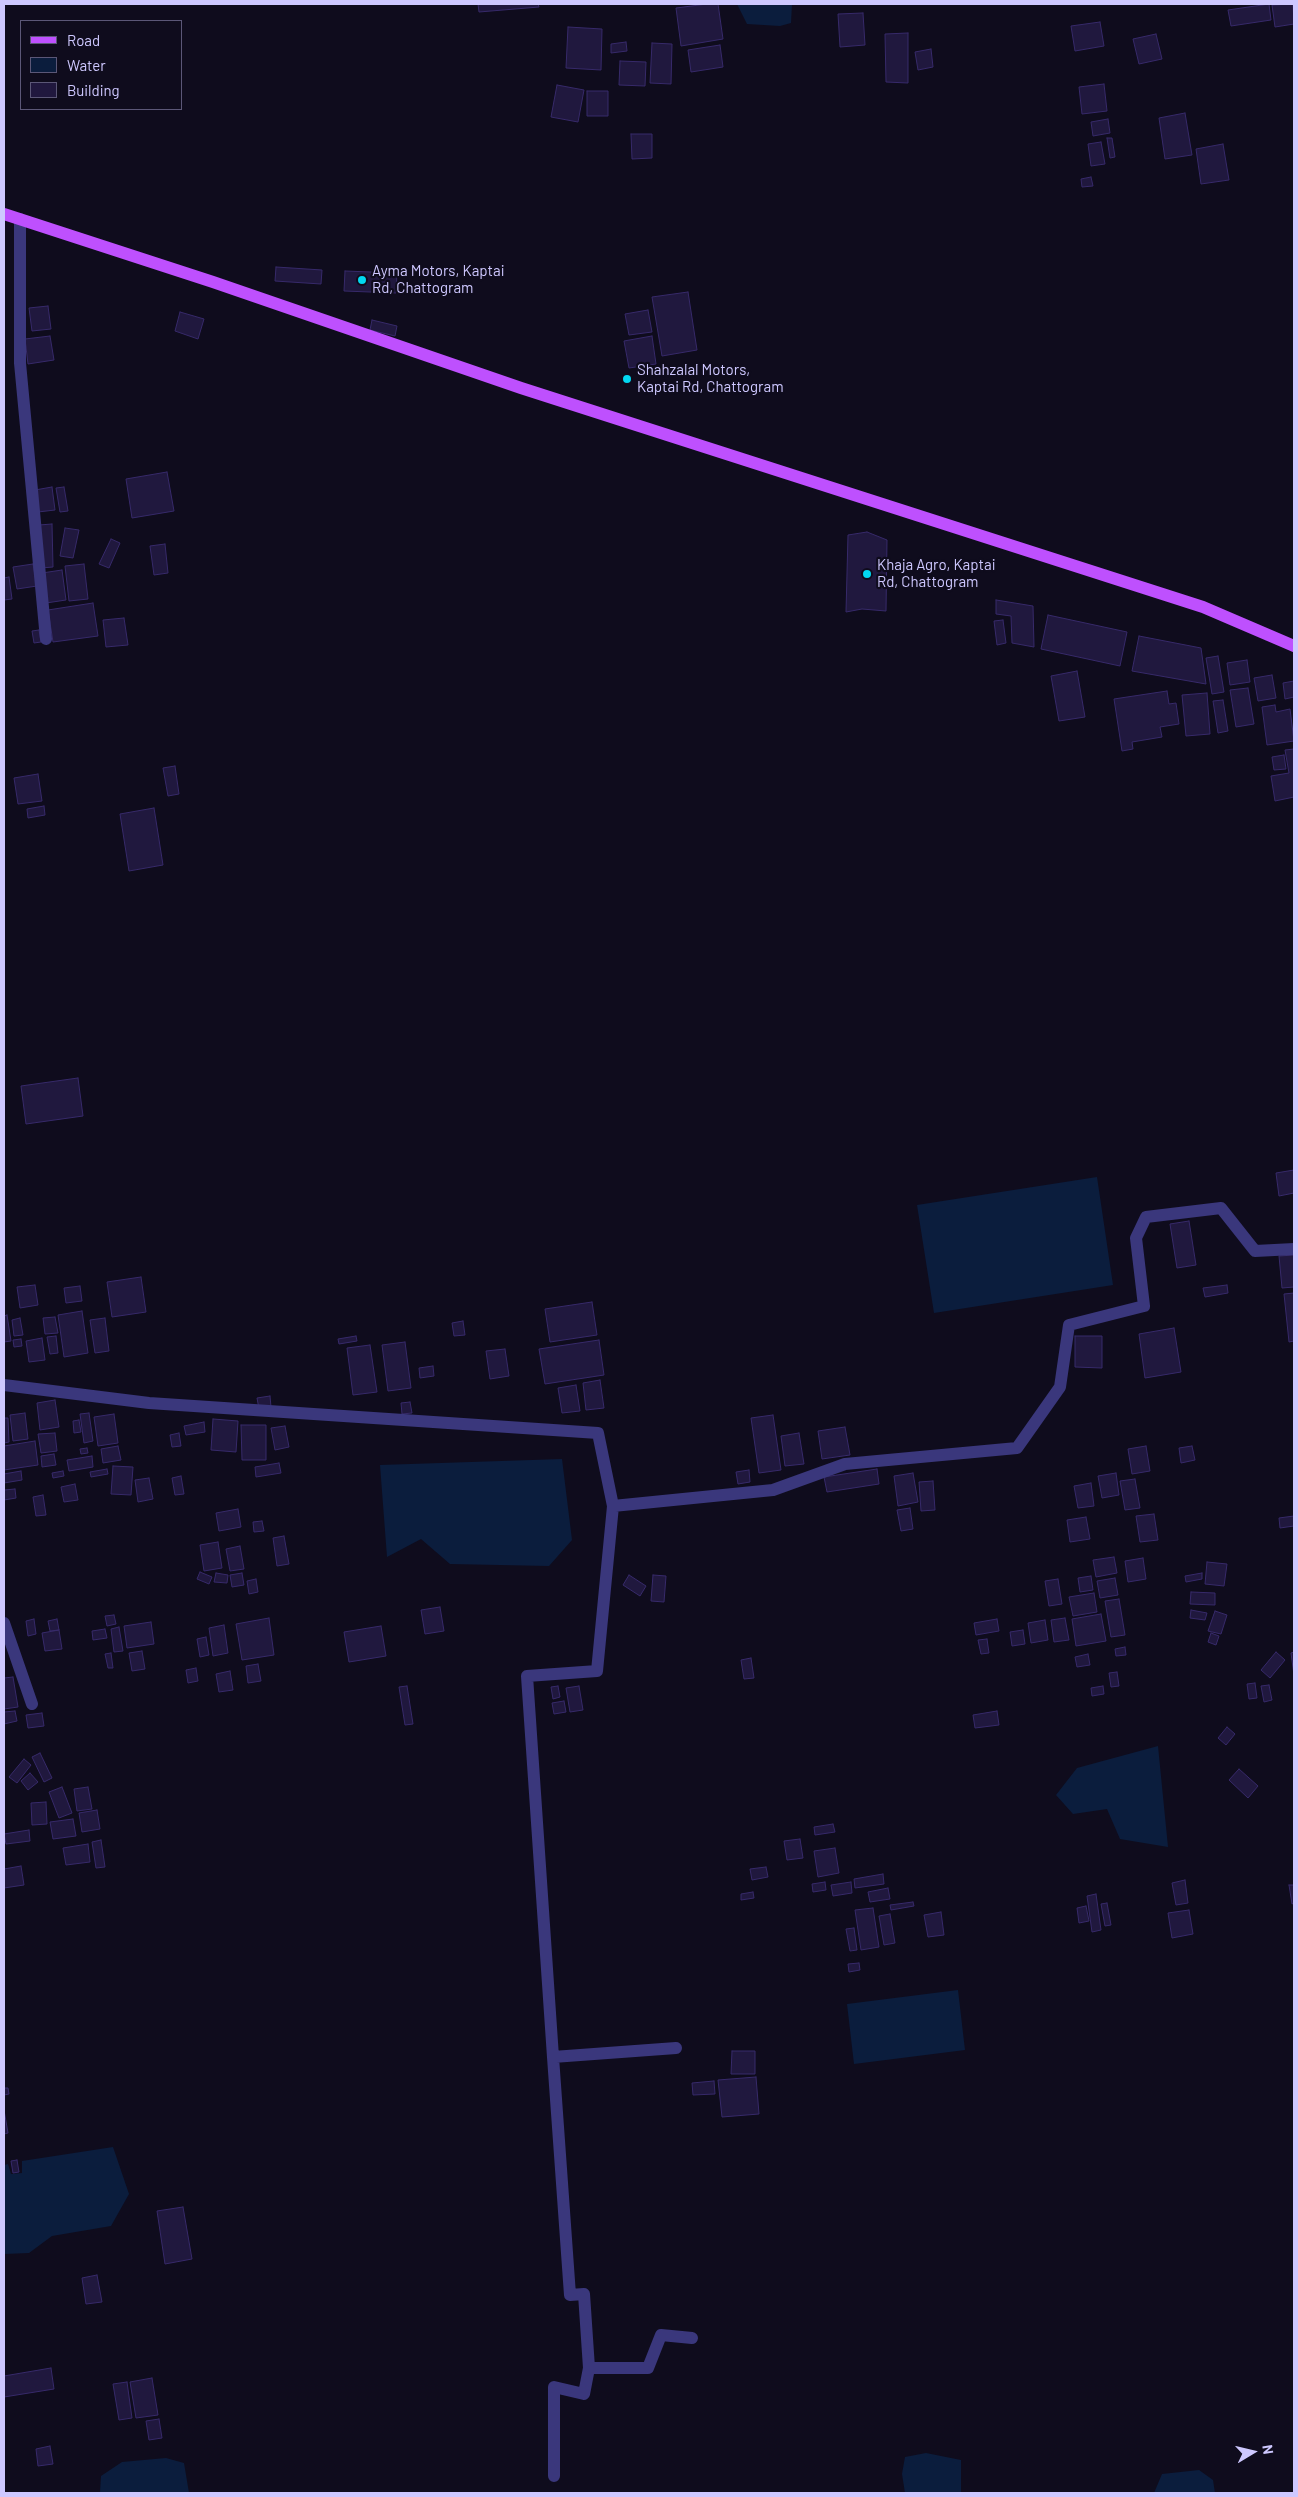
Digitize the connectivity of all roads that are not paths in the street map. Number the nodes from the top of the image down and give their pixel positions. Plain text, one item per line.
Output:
1 (4, 214) edge
2 (20, 219) junction
3 (46, 639) dead end
4 (1294, 646) edge
5 (1294, 1249) edge
6 (4, 1384) edge
7 (613, 1506) junction
8 (4, 1623) edge
9 (32, 1704) dead end
10 (676, 2048) dead end
11 (553, 2057) junction
12 (692, 2338) dead end
13 (588, 2368) junction
14 (554, 2476) dead end

1 - 2 main road
2 - 3 street
2 - 4 main road
5 - 7 street
6 - 7 street
7 - 11 street
8 - 9 street
10 - 11 street
11 - 13 street
12 - 13 street
13 - 14 street

